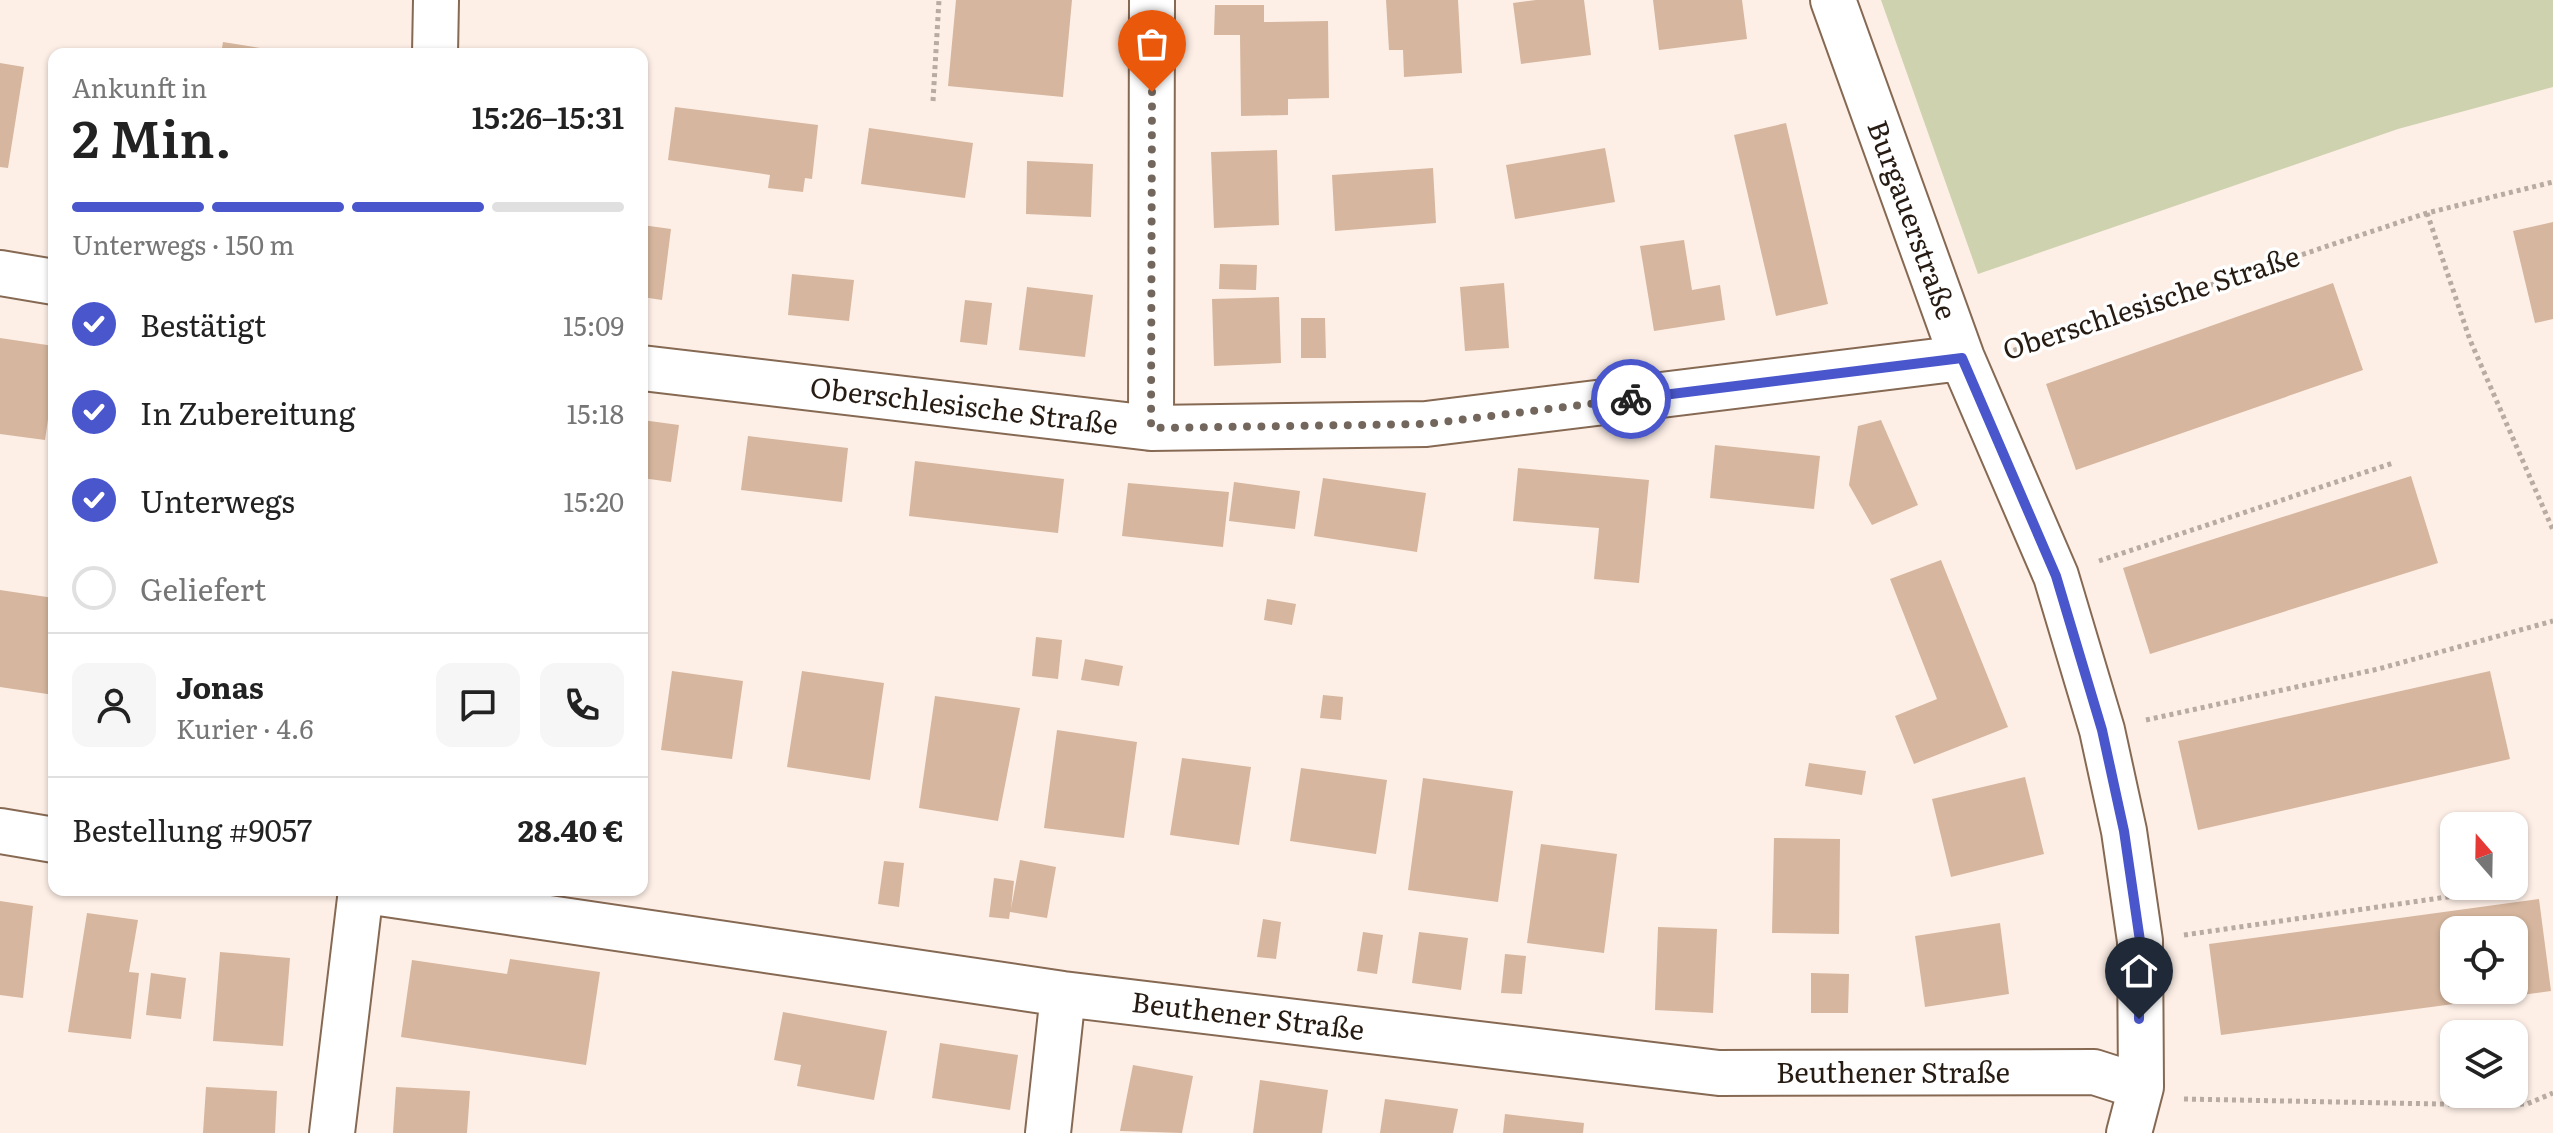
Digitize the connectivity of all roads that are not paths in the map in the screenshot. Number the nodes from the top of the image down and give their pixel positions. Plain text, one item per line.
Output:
1 (436, 0) edge
2 (1152, 0) edge
3 (1833, 0) edge
4 (435, 48) edge
5 (0, 273) edge
6 (48, 281) edge
7 (1962, 358) junction
8 (648, 369) edge
9 (1151, 428) junction
10 (0, 831) edge
11 (48, 839) edge
12 (360, 896) edge
13 (402, 896) edge
14 (1063, 994) junction
15 (2141, 1087) junction
16 (332, 1133) edge
17 (1048, 1133) edge
18 (2129, 1133) edge

1 - 4 street
2 - 9 street
3 - 7 street, Burgauerstraße
5 - 6 street
7 - 9 street, Oberschlesische Straße
7 - 15 street, Burgauerstraße
8 - 9 street, Oberschlesische Straße
10 - 11 street
12 - 16 street
13 - 14 street, Beuthener Straße
14 - 15 street, Beuthener Straße
14 - 17 street
15 - 18 street, Burgauerstraße

